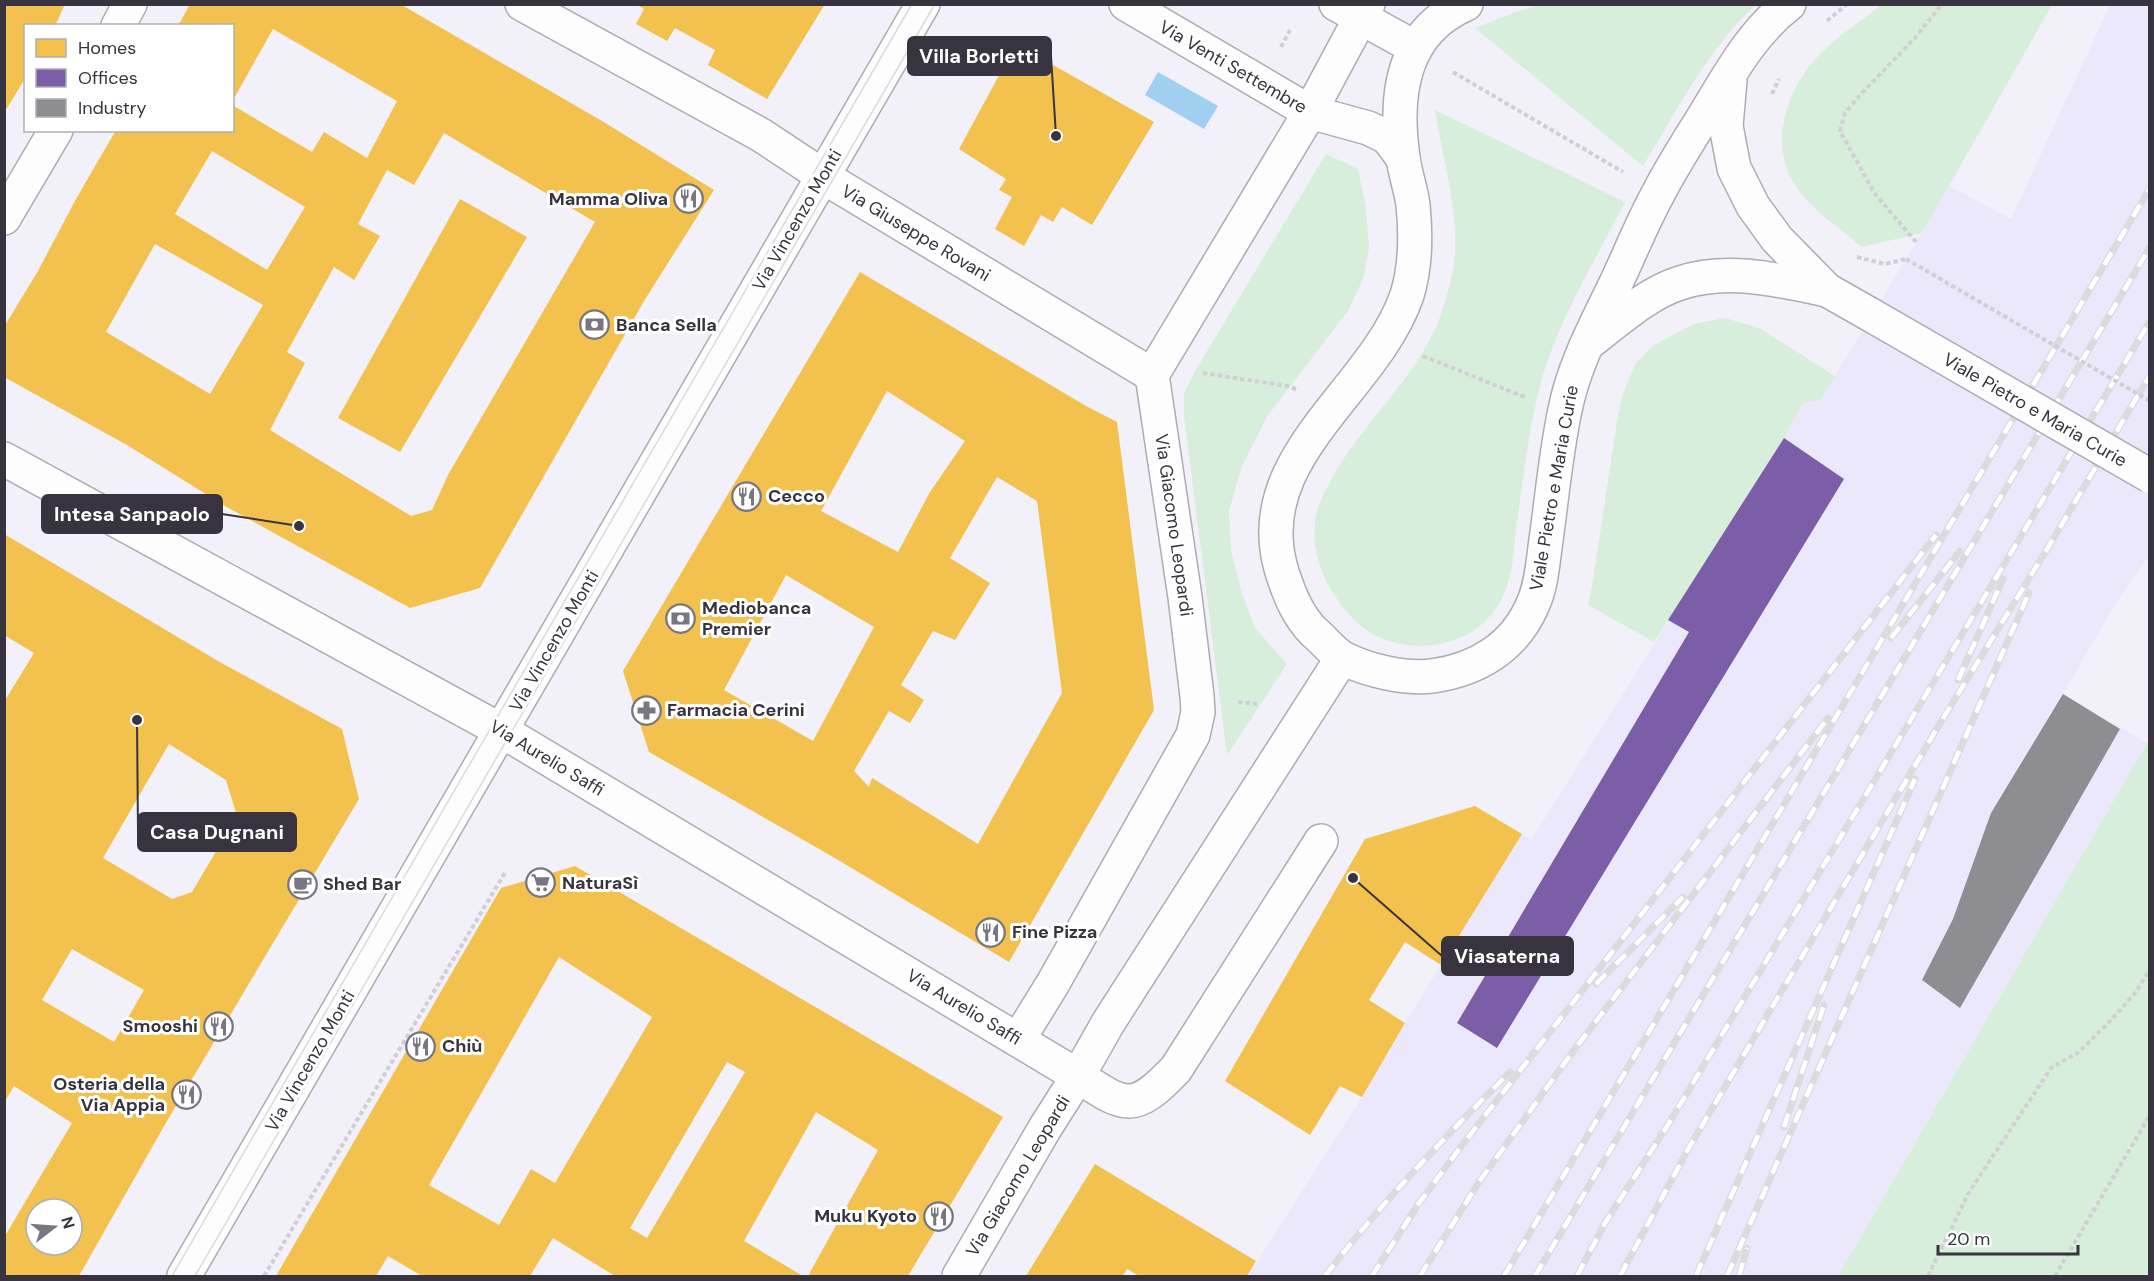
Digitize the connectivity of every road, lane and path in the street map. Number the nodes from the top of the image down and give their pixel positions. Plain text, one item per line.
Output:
1 (130, 4) edge
2 (522, 4) edge
3 (923, 4) edge
4 (1126, 4) edge
5 (1466, 4) edge
6 (1789, 4) edge
7 (1847, 4) edge
8 (1942, 4) edge
9 (1355, 9) edge
10 (119, 24) edge
11 (1822, 25) dead end
12 (1290, 30) dead end
13 (1414, 47) junction
14 (1279, 50) dead end
15 (1453, 72) dead end
16 (1730, 72) junction
17 (1780, 77) dead end
18 (1772, 95) dead end
19 (1310, 112) junction
20 (55, 132) edge
21 (1403, 158) junction
22 (823, 175) junction
23 (1631, 177) dead end
24 (4, 218) edge
25 (1916, 242) dead end
26 (1853, 256) dead end
27 (1827, 290) junction
28 (1587, 344) junction
29 (1422, 355) dead end
30 (1196, 371) dead end
31 (1152, 375) junction
32 (1296, 390) dead end
33 (2150, 400) edge
34 (1536, 402) dead end
35 (4, 459) edge
36 (2150, 476) edge
37 (1342, 658) junction
38 (502, 731) junction
39 (1321, 841) dead end
40 (506, 871) dead end
41 (2150, 969) edge
42 (1017, 1040) junction
43 (1078, 1076) junction
44 (2150, 1114) edge
45 (184, 1276) edge
46 (264, 1276) edge
47 (959, 1276) edge
48 (1928, 1276) edge
49 (2055, 1276) edge

1 - 10 street
2 - 22 street, Via Giuseppe Rovani
3 - 22 street, Via Vincenzo Monti
4 - 19 street, Via Venti Settembre
5 - 13 street, Viale Pietro e Maria Curie
6 - 16 street, Viale Pietro e Maria Curie
7 - 11 path
8 - 25 path
9 - 13 street
9 - 19 street
12 - 14 path
13 - 21 street, Viale Pietro e Maria Curie
15 - 23 path
16 - 27 street, Viale Pietro e Maria Curie
16 - 28 street, Viale Pietro e Maria Curie
17 - 18 path
19 - 21 street, Via Venti Settembre
19 - 31 street
20 - 24 street
21 - 37 street, Viale Pietro e Maria Curie
22 - 31 street, Via Giuseppe Rovani
22 - 38 street, Via Vincenzo Monti
26 - 33 path, bridge
27 - 28 street, Viale Pietro e Maria Curie
27 - 36 street, Viale Pietro e Maria Curie, bridge
28 - 37 street, Viale Pietro e Maria Curie
29 - 34 path
30 - 32 path
31 - 42 street, Via Giacomo Leopardi
35 - 38 street, Via Aurelio Saffi
37 - 43 street, Via Giacomo Leopardi
38 - 42 street, Via Aurelio Saffi
38 - 45 street, Via Vincenzo Monti
39 - 43 street, Via Giacomo Leopardi
40 - 46 path
41 - 48 path
42 - 43 street, Via Aurelio Saffi
43 - 47 street, Via Giacomo Leopardi
44 - 49 path

